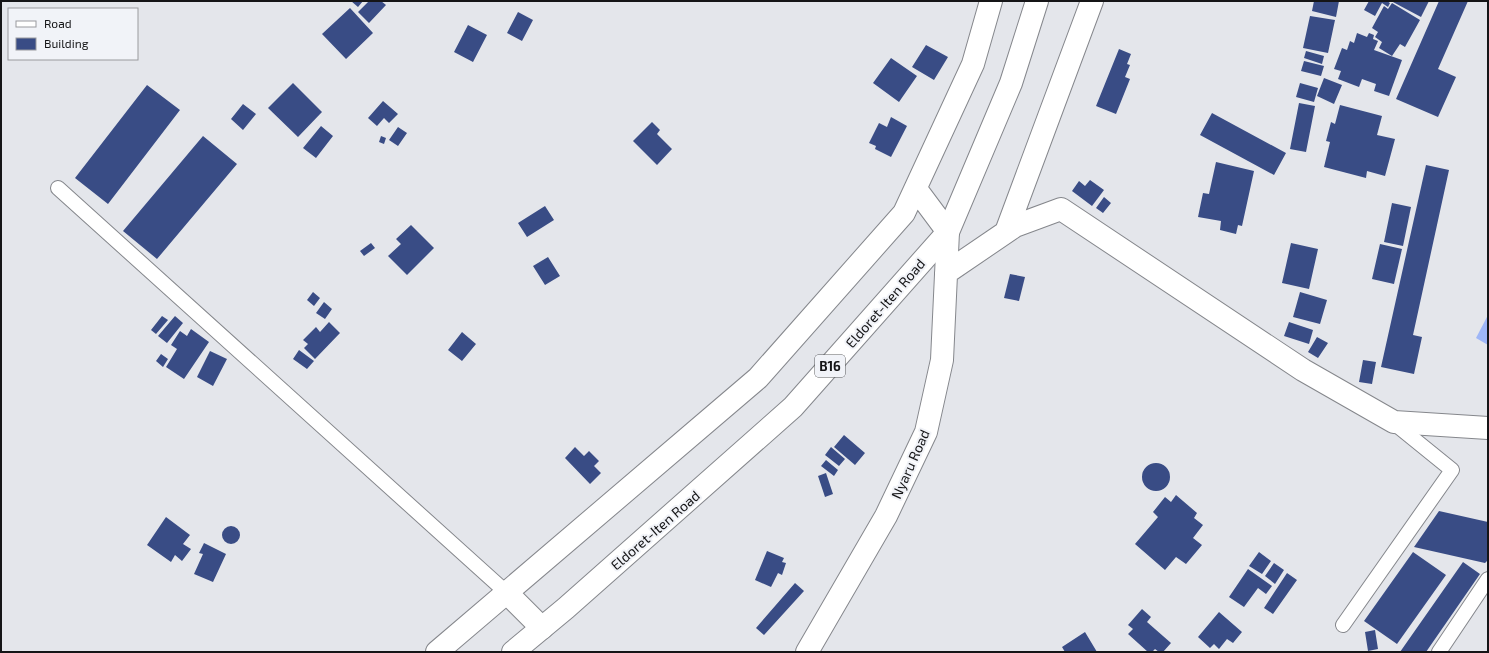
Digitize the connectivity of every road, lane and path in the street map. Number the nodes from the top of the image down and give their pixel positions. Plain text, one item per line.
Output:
1 (991, 1) edge
2 (1037, 1) edge
3 (1092, 1) edge
4 (58, 188) dead end
5 (916, 189) junction
6 (948, 232) junction
7 (1006, 232) junction
8 (946, 273) junction
9 (1394, 422) junction
10 (1488, 428) edge
11 (1488, 579) edge
12 (506, 593) junction
13 (1343, 625) dead end
14 (542, 628) junction
15 (438, 652) edge
16 (513, 652) edge
17 (807, 652) edge
18 (1439, 652) edge

1 - 5 street
2 - 6 street, Eldoret-Iten Road / B16
3 - 7 street
4 - 12 lane
5 - 6 street
5 - 12 street
6 - 8 street, Nyaru Road
6 - 14 street, Eldoret-Iten Road / B16
7 - 8 street
7 - 9 street
8 - 17 street, Nyaru Road
9 - 10 street
9 - 13 lane
11 - 18 lane
12 - 14 street
12 - 15 street
14 - 16 street, Eldoret-Iten Road / B16

